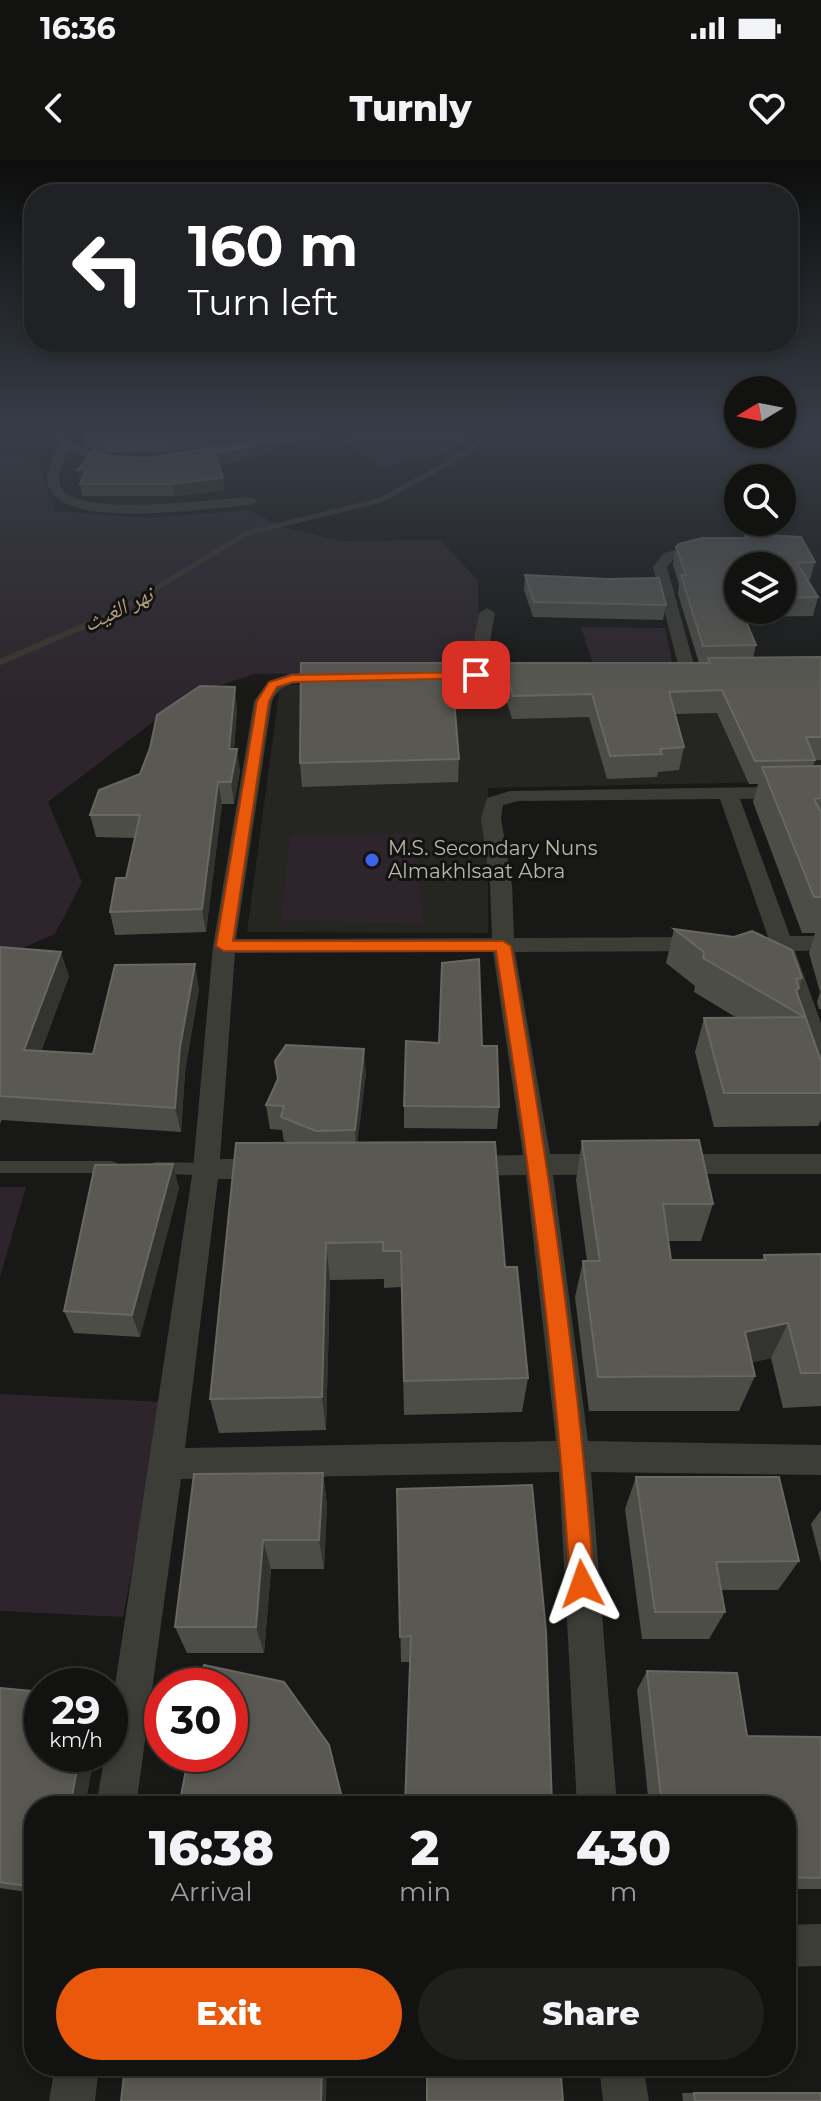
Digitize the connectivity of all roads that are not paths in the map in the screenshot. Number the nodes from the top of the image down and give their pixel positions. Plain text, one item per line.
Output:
1 (716, 544) edge
2 (487, 613) dead end
3 (688, 672) junction
4 (717, 672) edge
5 (657, 673) edge
6 (564, 674) edge
7 (487, 675) junction
8 (353, 677) edge
9 (399, 677) edge
10 (821, 792) edge
11 (728, 793) junction
12 (780, 943) junction
13 (821, 943) edge
14 (224, 946) junction
15 (503, 946) junction
16 (821, 1057) edge
17 (538, 1164) junction
18 (821, 1164) edge
19 (428, 1166) edge
20 (0, 1167) edge
21 (301, 1168) edge
22 (206, 1169) junction
23 (574, 1456) junction
24 (821, 1460) edge
25 (167, 1464) junction
26 (117, 1796) edge
27 (596, 1796) edge
28 (821, 1945) edge
29 (796, 1946) edge
30 (76, 2076) edge
31 (622, 2076) edge
32 (72, 2101) edge
33 (626, 2101) edge

1 - 3 street
2 - 7 street
3 - 4 street
3 - 5 street
6 - 7 street
7 - 9 street
8 - 14 street
10 - 11 street
11 - 12 street
11 - 15 street
12 - 13 street
12 - 15 street
12 - 16 street
14 - 15 street
14 - 22 street
15 - 17 street
17 - 18 street
17 - 19 street
17 - 23 street
20 - 22 lane
21 - 22 street
22 - 25 street
23 - 24 street
23 - 25 street
23 - 27 street
25 - 26 street
28 - 29 street
30 - 32 street
31 - 33 street

